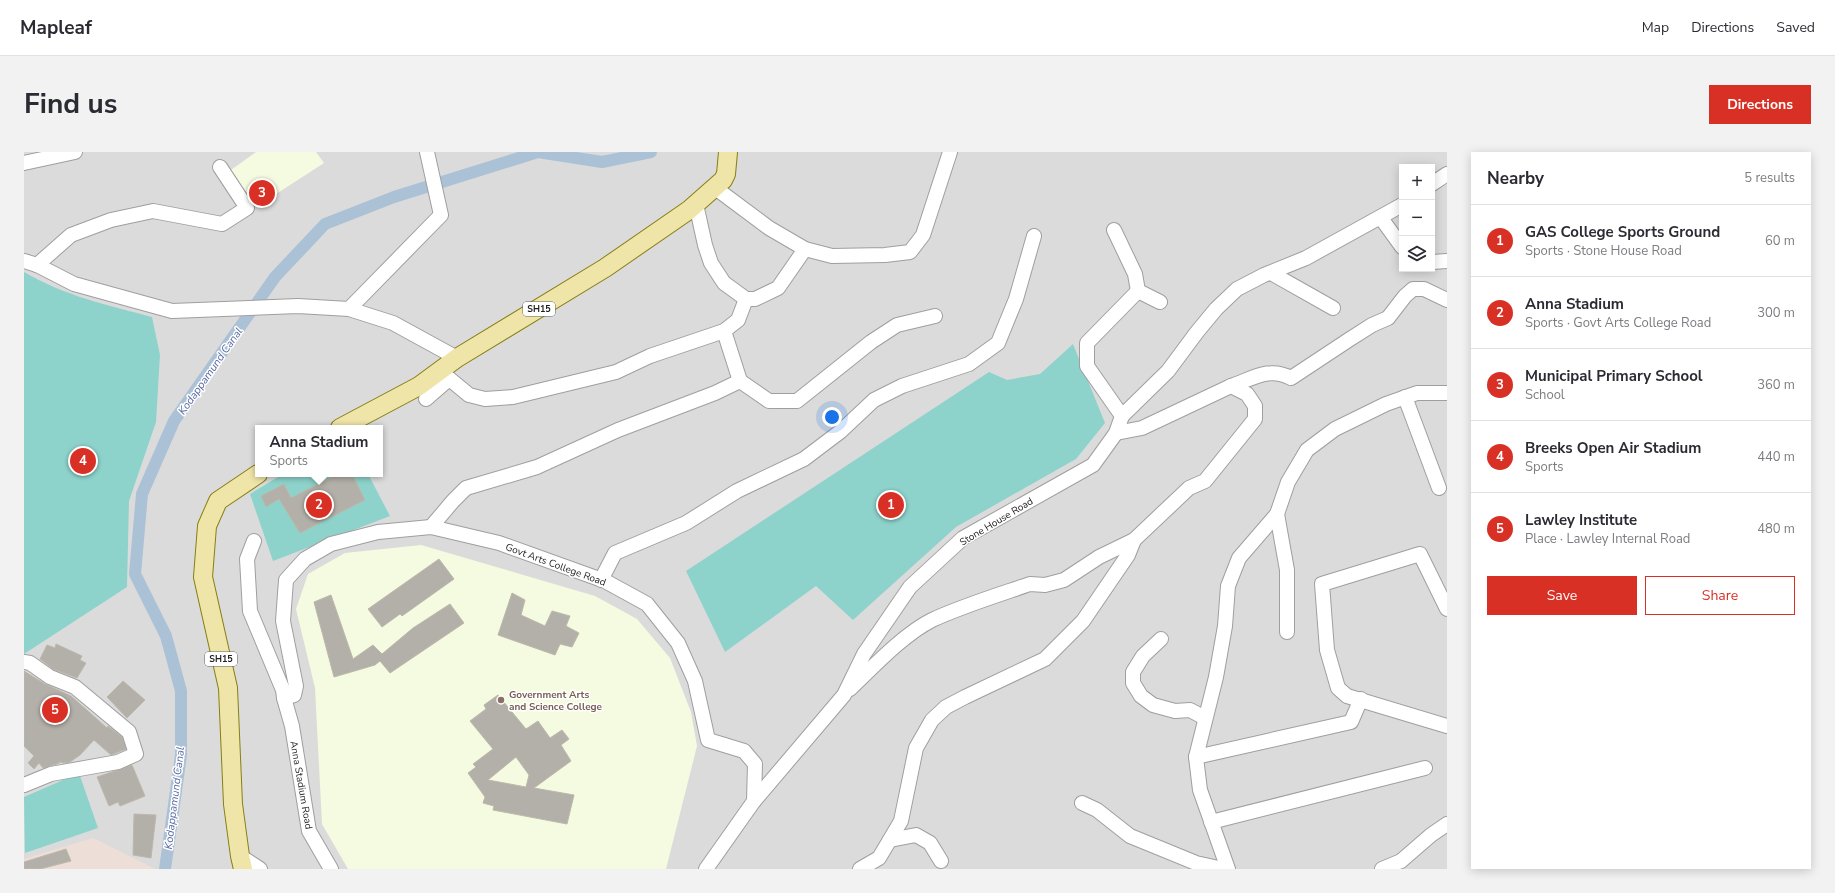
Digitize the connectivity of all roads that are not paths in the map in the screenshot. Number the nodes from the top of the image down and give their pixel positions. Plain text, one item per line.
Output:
1 (75, 152) edge
2 (728, 152) edge
3 (950, 152) edge
4 (427, 153) edge
5 (24, 163) edge
6 (220, 167) dead end
7 (1447, 174) edge
8 (1435, 182) edge
9 (714, 187) junction
10 (696, 204) junction
11 (1399, 207) edge
12 (1381, 218) junction
13 (1114, 230) dead end
14 (1034, 236) dead end
15 (1399, 243) edge
16 (805, 248) junction
17 (1447, 261) edge
18 (1435, 262) edge
19 (30, 263) edge
20 (1271, 273) junction
21 (1138, 291) junction
22 (746, 299) junction
23 (1447, 300) edge
24 (1160, 302) dead end
25 (1333, 308) dead end
26 (349, 310) junction
27 (935, 316) dead end
28 (724, 332) junction
29 (457, 358) junction
30 (445, 375) junction
31 (740, 381) junction
32 (1231, 386) junction
33 (1447, 392) edge
34 (1405, 397) junction
35 (426, 399) dead end
36 (1122, 416) junction
37 (346, 425) edge
38 (1116, 433) junction
39 (255, 476) edge
40 (1438, 488) dead end
41 (1277, 514) junction
42 (431, 527) junction
43 (1134, 540) junction
44 (254, 541) dead end
45 (600, 580) junction
46 (1447, 609) edge
47 (1287, 632) dead end
48 (1161, 639) dead end
49 (24, 662) edge
50 (283, 694) junction
51 (844, 695) junction
52 (1361, 699) junction
53 (1206, 718) junction
54 (1447, 726) edge
55 (1196, 756) junction
56 (1425, 768) dead end
57 (24, 785) edge
58 (754, 801) junction
59 (1082, 803) dead end
60 (1212, 822) junction
61 (1447, 824) edge
62 (890, 840) junction
63 (941, 860) dead end
64 (242, 863) edge
65 (260, 869) edge
66 (331, 869) edge
67 (706, 869) edge
68 (860, 869) edge
69 (1223, 869) edge
70 (1228, 869) edge
71 (1382, 869) edge

1 - 5 street
2 - 9 main road, SH15
3 - 16 street
4 - 26 street
6 - 19 street
7 - 8 street
9 - 10 main road, SH15
9 - 16 street
10 - 22 street
10 - 29 main road, SH15
11 - 12 street
12 - 15 street
12 - 20 street
13 - 21 street
14 - 45 street
16 - 22 street
17 - 18 street
19 - 26 street
20 - 25 street
20 - 36 street
21 - 24 street
21 - 36 street
22 - 28 street
23 - 32 street
26 - 29 street
27 - 31 street
28 - 30 street
28 - 31 street
29 - 30 main road, SH15
30 - 35 street
30 - 37 main road, SH15
31 - 42 street
32 - 38 street
32 - 43 street
33 - 34 street
34 - 40 street
34 - 41 street
36 - 38 street, Stone House Road
38 - 51 street, Stone House Road
39 - 64 main road, SH15
41 - 47 street
41 - 53 street
42 - 45 street, Govt Arts College Road
42 - 50 street, Govt Arts College Road
43 - 51 street
43 - 62 street
44 - 50 street, Anna Stadium Road
45 - 58 street, Govt Arts College Road
46 - 52 street
48 - 53 street
49 - 57 street
50 - 66 street, Anna Stadium Road
51 - 58 street, Stone House Road
52 - 54 street
52 - 55 street
53 - 55 street
55 - 60 street
56 - 60 street
58 - 67 street
59 - 69 street
60 - 70 street
61 - 71 street
62 - 63 street
62 - 68 street
64 - 65 street

